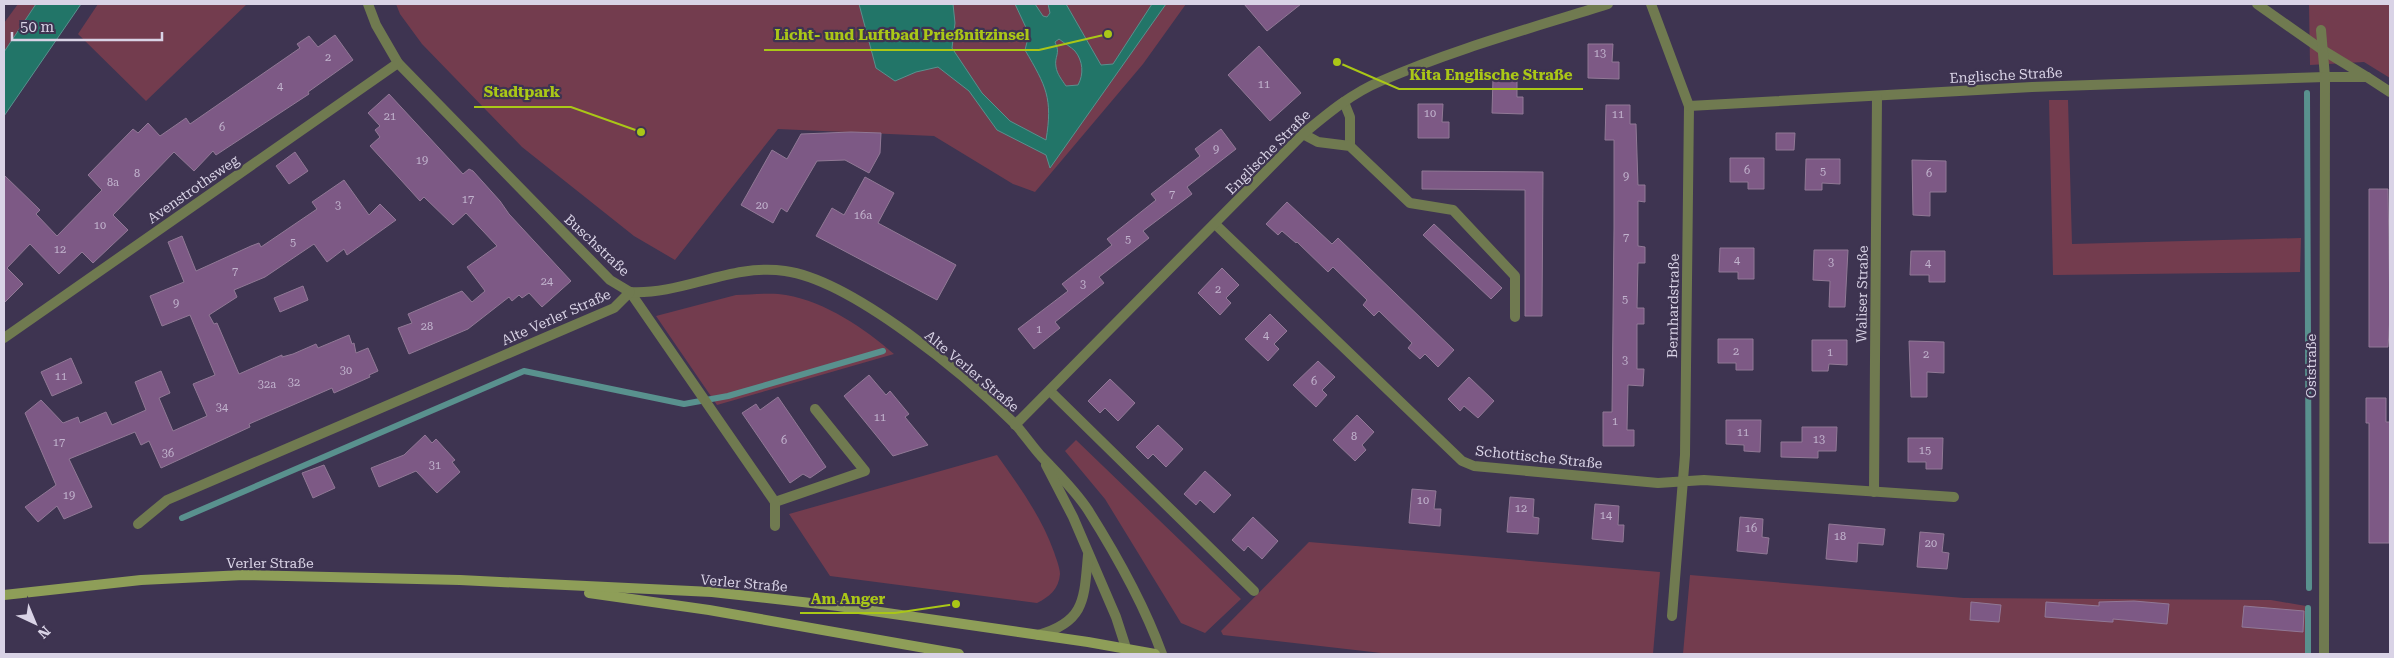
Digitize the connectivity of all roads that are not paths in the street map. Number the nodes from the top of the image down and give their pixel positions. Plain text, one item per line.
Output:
1 (368, 4) edge
2 (1608, 4) edge
3 (1651, 4) edge
4 (2257, 4) edge
5 (2321, 30) dead end
6 (2321, 49) junction
7 (398, 63) junction
8 (2325, 77) junction
9 (2367, 77) junction
10 (2390, 92) edge
11 (1878, 96) junction
12 (1344, 102) junction
13 (1688, 106) junction
14 (1303, 134) junction
15 (1350, 146) junction
16 (1215, 224) junction
17 (630, 292) junction
18 (1515, 317) dead end
19 (4, 338) edge
20 (1050, 391) junction
21 (815, 409) dead end
22 (1015, 425) junction
23 (1040, 455) junction
24 (1683, 482) junction
25 (1874, 492) junction
26 (1954, 497) dead end
27 (775, 502) junction
28 (138, 524) dead end
29 (776, 526) dead end
30 (1088, 554) junction
31 (536, 585) junction
32 (1254, 591) dead end
33 (4, 596) edge
34 (1672, 616) dead end
35 (1036, 635) junction
36 (1128, 652) edge
37 (959, 654) edge
38 (1155, 654) edge
39 (1162, 654) edge
40 (2324, 654) edge

1 - 7 street, Buschstraße
2 - 12 street, Englische Straße
3 - 13 street, Bernhardstraße
4 - 6 street
5 - 6 street, Oststraße
6 - 8 street, Oststraße
6 - 9 street
7 - 17 street, Buschstraße
7 - 19 street, Avenstrothsweg
8 - 9 street, Englische Straße
8 - 11 street, Englische Straße
8 - 40 street, Oststraße
9 - 10 street
11 - 13 street, Englische Straße
11 - 25 street, Waliser Straße
12 - 14 street, Englische Straße
12 - 15 street
13 - 24 street, Bernhardstraße
14 - 15 street
14 - 16 street, Englische Straße
15 - 18 street
16 - 20 street, Englische Straße
16 - 24 street, Schottische Straße
17 - 22 street, Alte Verler Straße
17 - 27 street, Buschstraße
17 - 28 street, Alte Verler Straße
20 - 22 street, Englische Straße
20 - 32 street
21 - 27 street
22 - 23 street, Alte Verler Straße
23 - 30 street, Alte Verler Straße
23 - 39 street, Alte Verler Straße
24 - 25 street, Schottische Straße
24 - 34 street, Bernhardstraße
25 - 26 street, Schottische Straße
27 - 29 street
30 - 35 street, Alte Verler Straße
30 - 36 street, Alte Verler Straße
31 - 33 main road, Verler Straße
31 - 35 main road, Verler Straße
31 - 37 main road, Verler Straße
35 - 36 main road, Verler Straße
36 - 38 main road, Verler Straße

